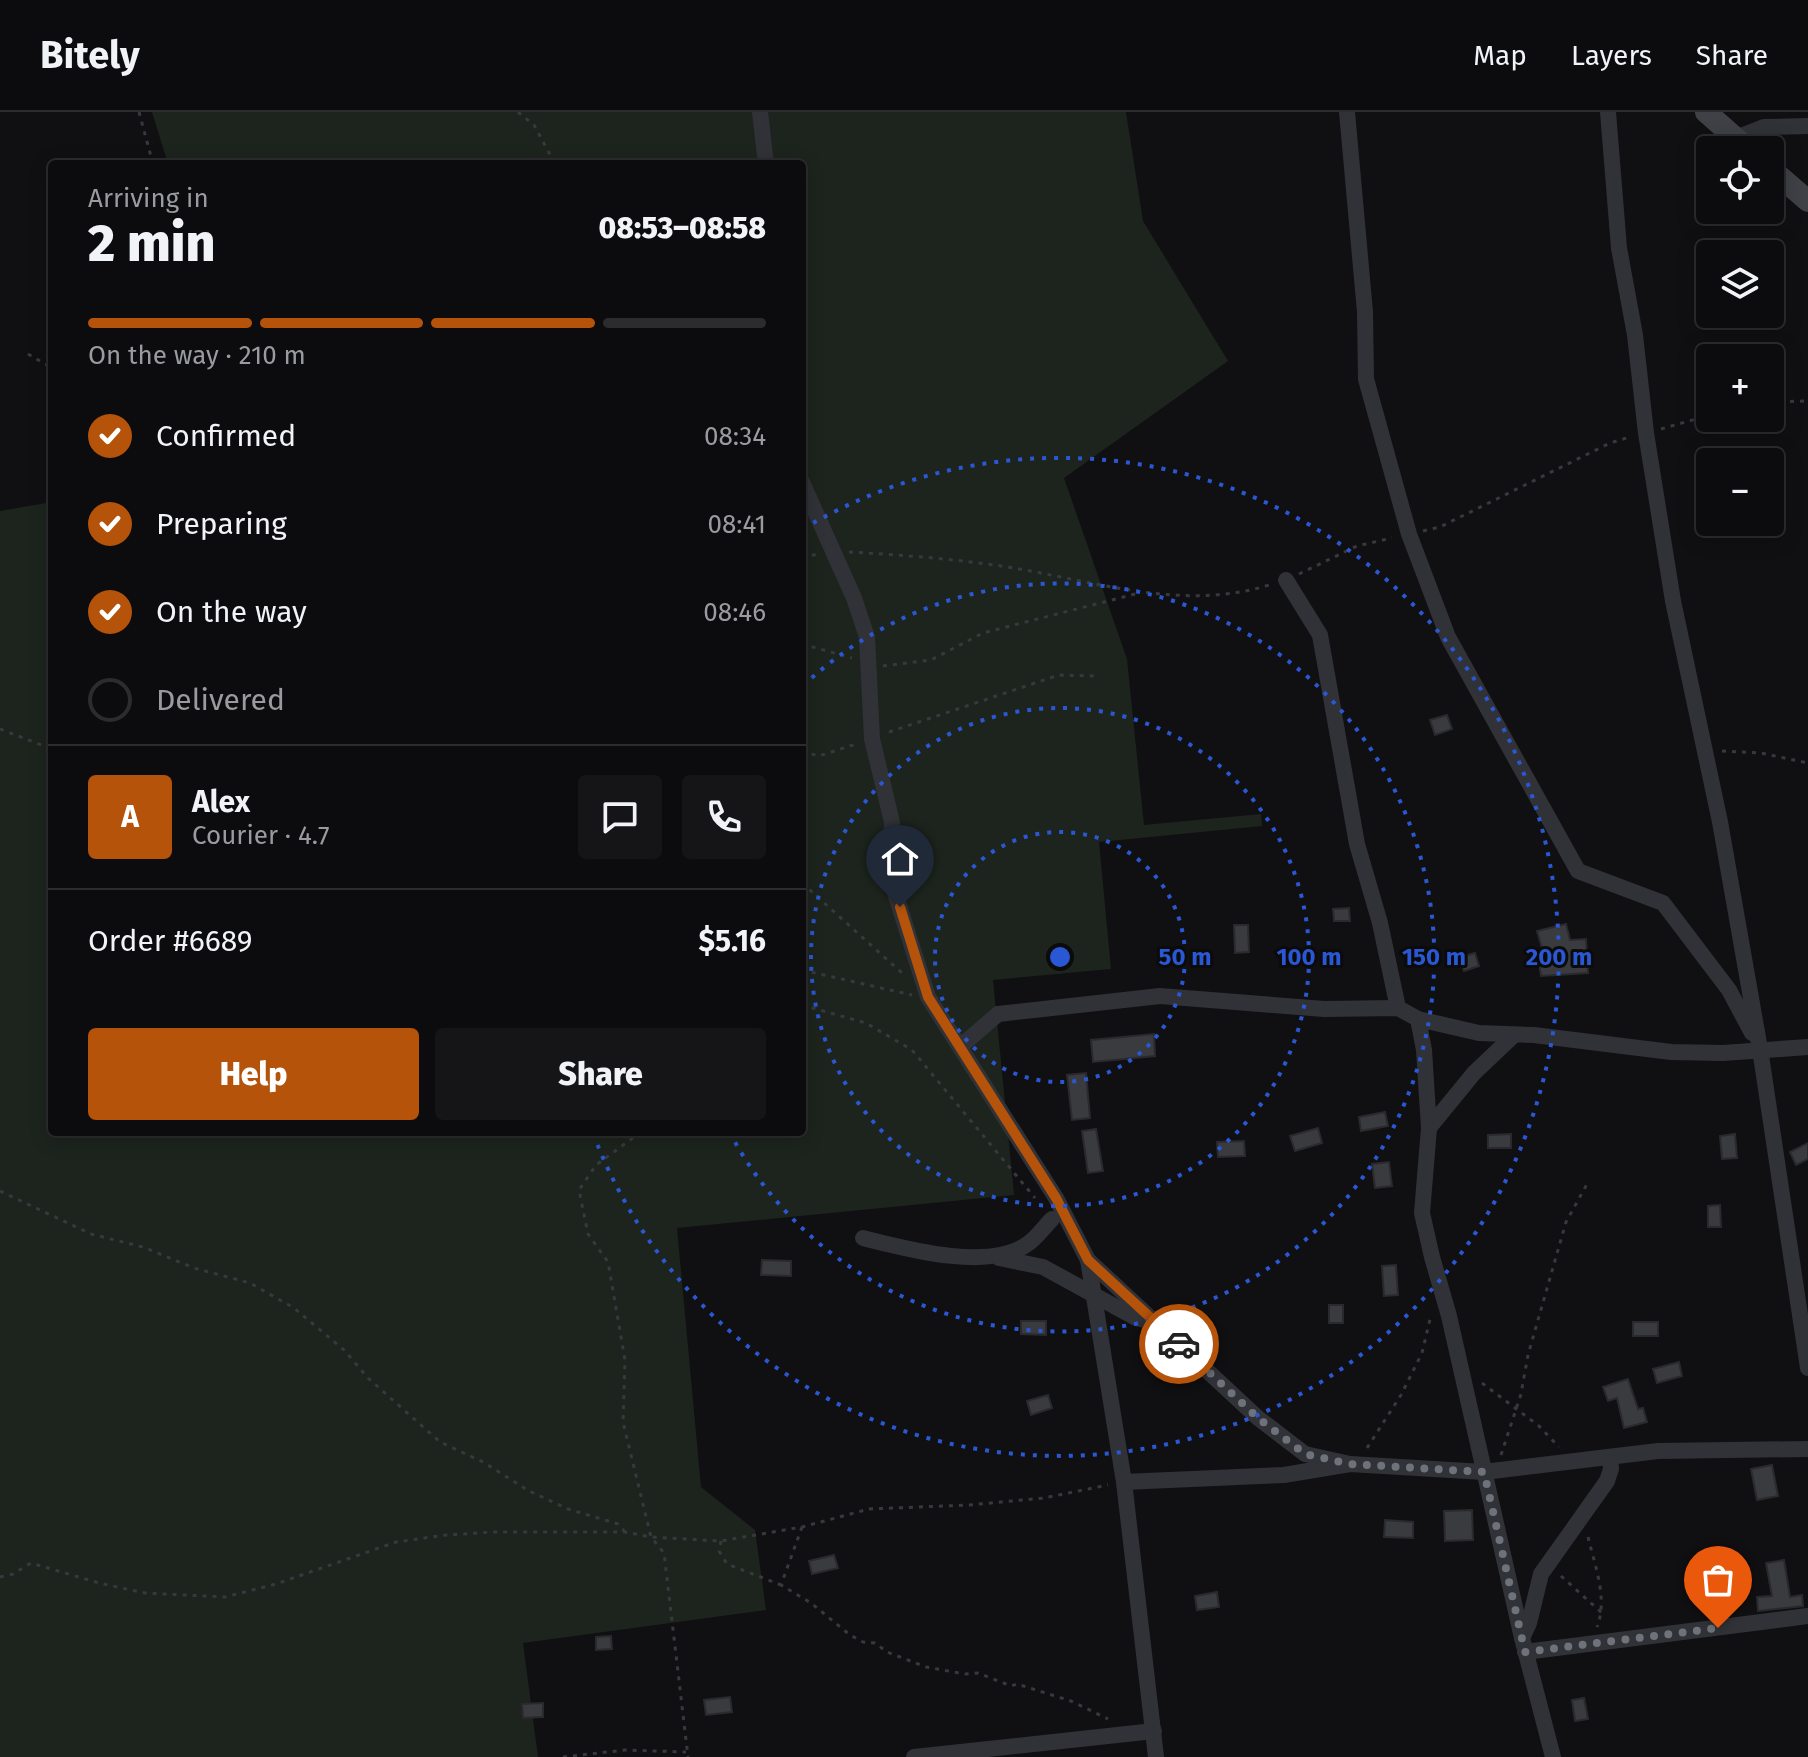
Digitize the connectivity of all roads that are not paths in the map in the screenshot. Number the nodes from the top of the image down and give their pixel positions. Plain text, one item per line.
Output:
1 (760, 112) edge
2 (1347, 112) edge
3 (1608, 112) edge
4 (1706, 112) edge
5 (1808, 126) edge
6 (1734, 136) edge
7 (1753, 136) edge
8 (766, 160) edge
9 (1784, 180) edge
10 (1808, 201) edge
11 (806, 491) edge
12 (1286, 580) road end
13 (1398, 1008) junction
14 (1418, 1019) junction
15 (1513, 1036) junction
16 (961, 1046) junction
17 (1808, 1047) edge
18 (1760, 1049) junction
19 (1429, 1128) junction
20 (1052, 1219) road end
21 (863, 1238) dead end
22 (989, 1257) junction
23 (1088, 1260) junction
24 (1092, 1292) junction
25 (1157, 1323) junction
26 (1808, 1368) edge
27 (1808, 1449) edge
28 (1610, 1457) junction
29 (1347, 1464) junction
30 (1490, 1471) junction
31 (1124, 1482) junction
32 (1808, 1616) edge
33 (1524, 1645) junction
34 (1154, 1731) junction
35 (914, 1757) edge
36 (1156, 1757) edge
37 (1553, 1757) edge

1 - 8 street
2 - 18 street
3 - 18 street
4 - 6 street
5 - 7 street
9 - 10 street
11 - 16 street
12 - 13 street
13 - 14 street
13 - 16 street
14 - 15 street
14 - 19 street
15 - 18 street
15 - 19 street
16 - 23 street
17 - 18 street
18 - 26 street
19 - 30 street
20 - 22 street
21 - 22 street
22 - 24 street
23 - 24 street
23 - 25 street
24 - 25 street
24 - 31 street
25 - 29 street
27 - 28 street
28 - 30 street
28 - 33 street
29 - 30 street
29 - 31 street
30 - 33 street
31 - 34 street
32 - 33 street
33 - 37 street
34 - 35 street
34 - 36 street

